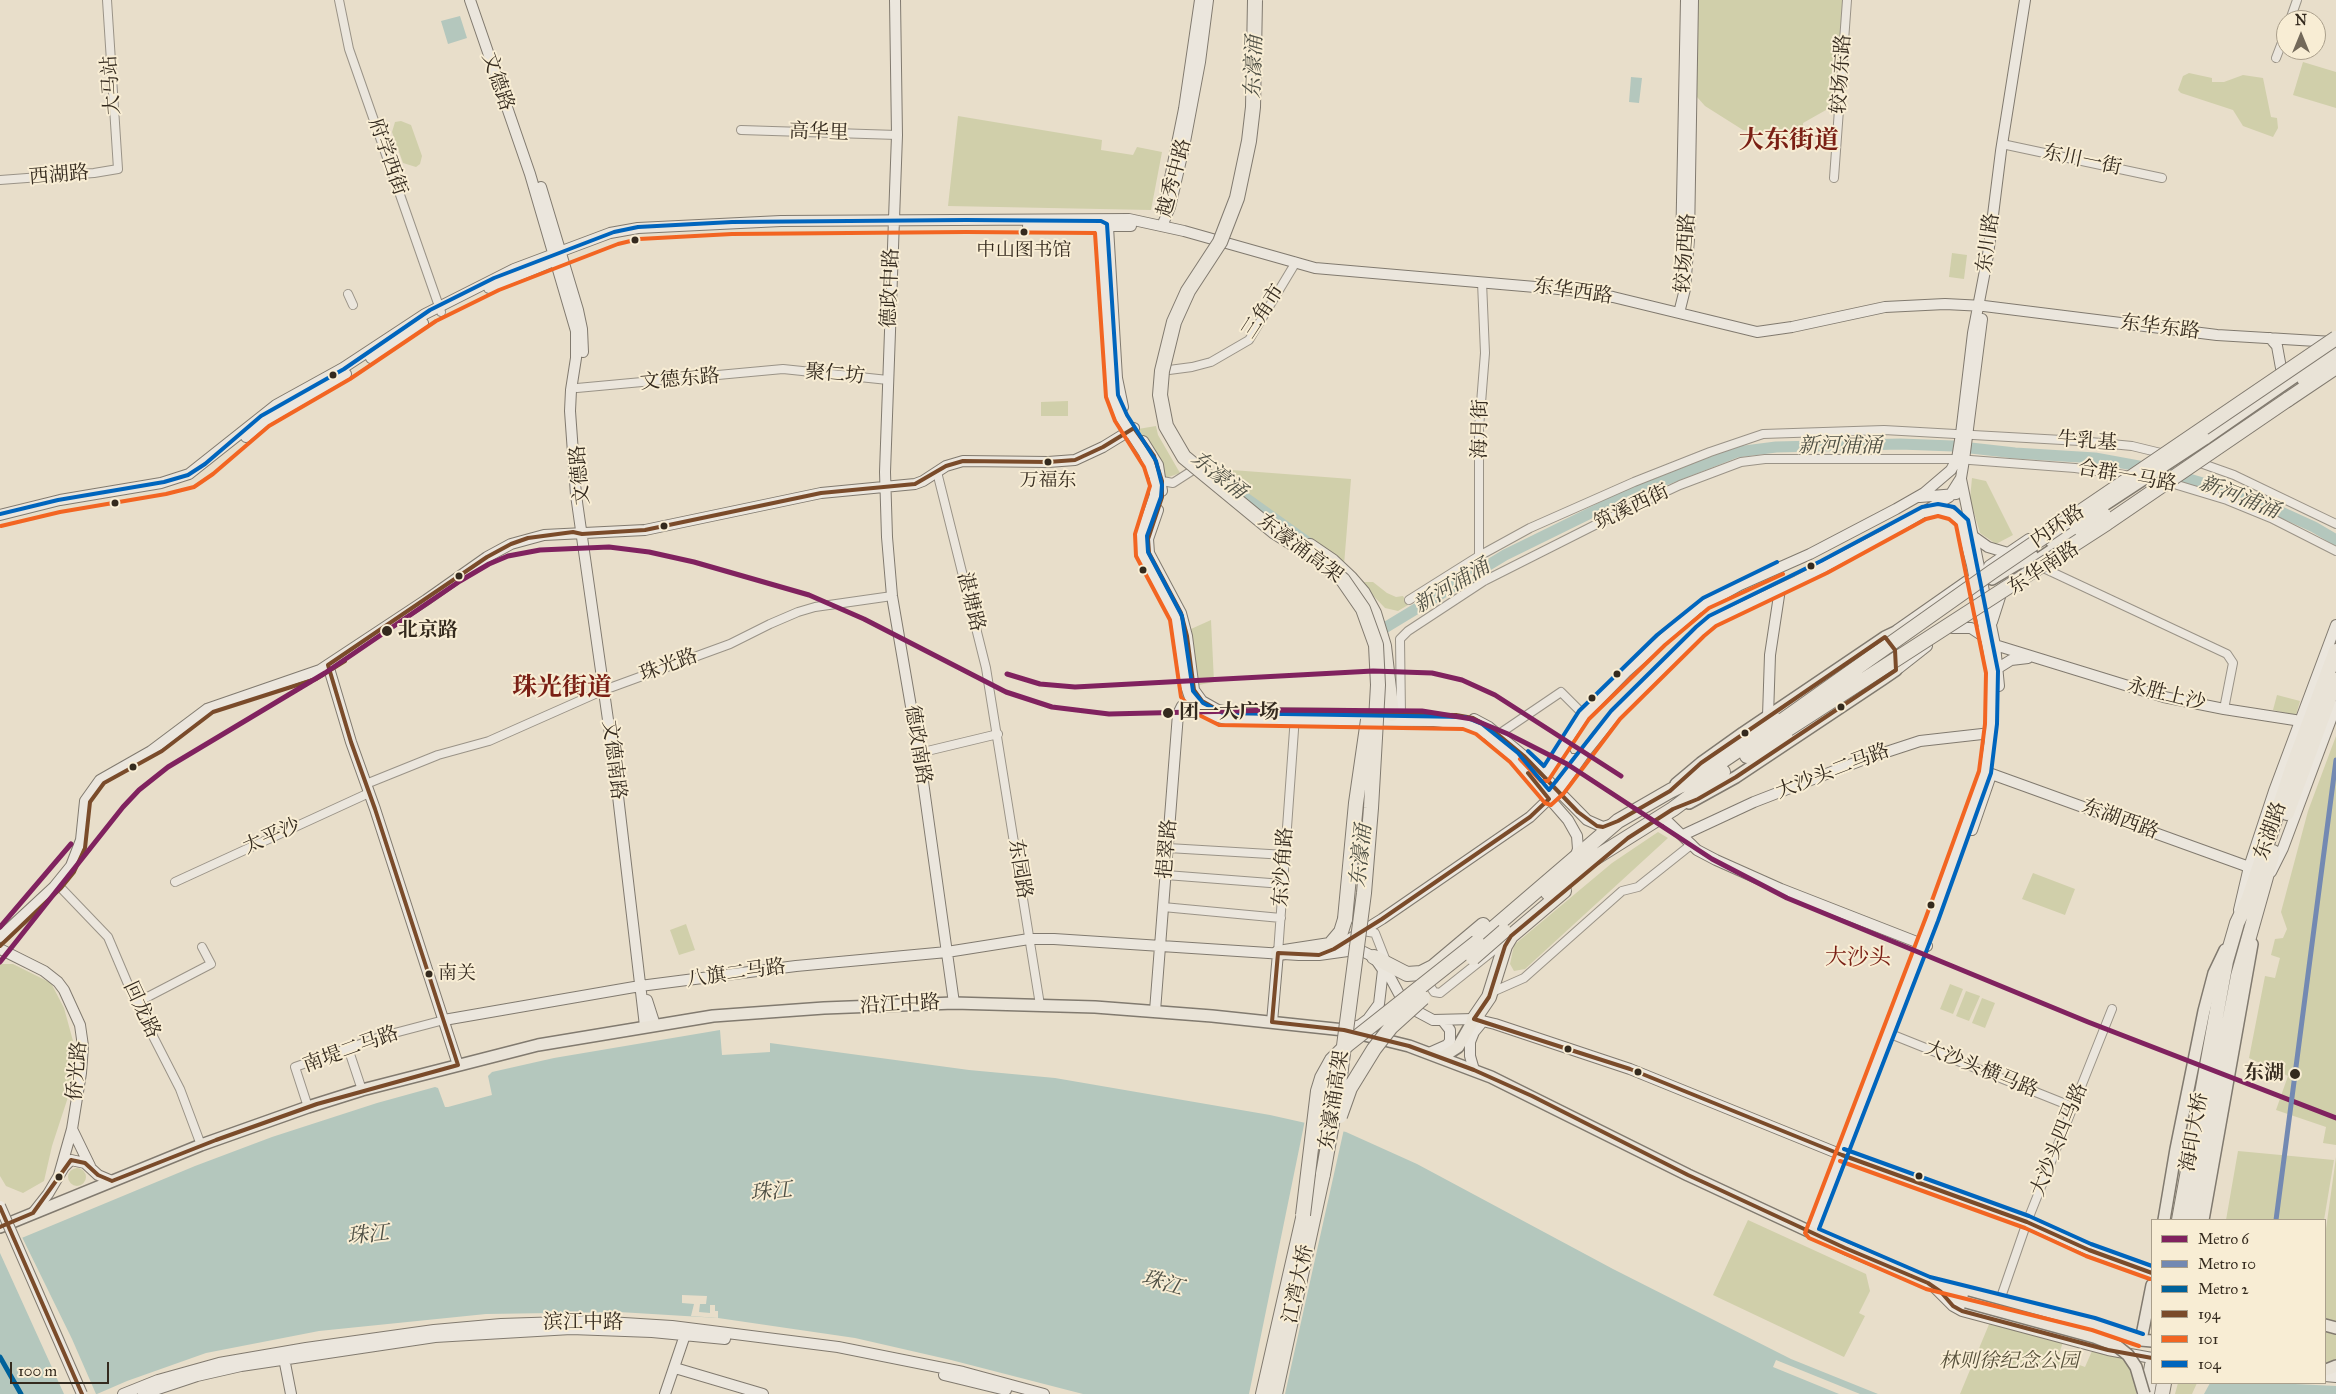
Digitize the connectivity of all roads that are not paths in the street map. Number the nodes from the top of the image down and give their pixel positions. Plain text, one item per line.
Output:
1 (107, 0) edge
2 (338, 0) edge
3 (470, 0) edge
4 (477, 0) edge
5 (895, 0) edge
6 (1200, 0) edge
7 (1208, 0) edge
8 (1254, 0) edge
9 (1686, 0) edge
10 (1693, 0) edge
11 (1847, 0) edge
12 (2025, 0) edge
13 (741, 130) dead end
14 (897, 135) junction
15 (2002, 144) junction
16 (118, 169) joint
17 (1834, 178) dead end
18 (2162, 178) dead end
19 (0, 180) edge
20 (893, 224) junction
21 (1104, 224) junction
22 (1162, 226) junction
23 (558, 256) junction
24 (1296, 262) junction
25 (1482, 282) junction
26 (348, 294) dead end
27 (353, 305) dead end
28 (1981, 306) junction
29 (440, 309) junction
30 (1679, 313) junction
31 (2336, 332) edge
32 (2270, 338) junction
33 (2330, 339) edge
34 (2336, 343) edge
35 (2336, 348) edge
36 (2336, 360) edge
37 (2336, 367) edge
38 (783, 369) joint
39 (1169, 370) dead end
40 (2282, 371) junction
41 (2336, 373) edge
42 (888, 380) junction
43 (577, 388) junction
44 (2287, 400) junction
45 (265, 417) junction
46 (1132, 429) junction
47 (1964, 435) junction
48 (2207, 441) junction
49 (2158, 452) junction
50 (2171, 455) junction
51 (1961, 460) junction
52 (2192, 461) junction
53 (1204, 462) dead end
54 (2203, 464) junction
55 (937, 472) junction
56 (2125, 474) junction
57 (1961, 478) junction
58 (1162, 481) junction
59 (2161, 482) junction
60 (2174, 484) junction
61 (885, 487) junction
62 (1952, 493) junction
63 (1228, 494) junction
64 (1963, 496) junction
65 (1915, 498) junction
66 (2130, 503) junction
67 (1924, 513) junction
68 (2128, 514) junction
69 (0, 515) edge
70 (0, 520) edge
71 (2336, 524) edge
72 (2077, 528) junction
73 (582, 534) junction
74 (1974, 536) junction
75 (2336, 551) edge
76 (2008, 553) junction
77 (1479, 558) junction
78 (1795, 561) junction
79 (2033, 563) junction
80 (2044, 569) junction
81 (1484, 578) junction
82 (1999, 580) junction
83 (1797, 581) junction
84 (1780, 589) junction
85 (1981, 591) junction
86 (892, 596) junction
87 (2000, 597) junction
88 (1409, 600) dead end
89 (2336, 625) edge
90 (1677, 626) junction
91 (1952, 628) junction
92 (1992, 628) junction
93 (1886, 638) junction
94 (1986, 638) junction
95 (1691, 639) junction
96 (1995, 645) junction
97 (2336, 651) edge
98 (2034, 658) junction
99 (1848, 664) junction
100 (329, 668) junction
101 (1896, 670) junction
102 (1995, 670) junction
103 (2336, 680) edge
104 (604, 690) junction
105 (1863, 693) junction
106 (1195, 700) junction
107 (2336, 706) edge
108 (2224, 709) junction
109 (1584, 715) junction
110 (1295, 716) junction
111 (1395, 716) junction
112 (1768, 716) junction
113 (1362, 718) junction
114 (2301, 721) junction
115 (1785, 725) junction
116 (1991, 732) junction
117 (998, 734) junction
118 (1498, 734) junction
119 (1564, 744) junction
120 (919, 753) junction
121 (1584, 755) junction
122 (2298, 768) junction
123 (1988, 773) junction
124 (1545, 776) junction
125 (368, 789) junction
126 (1559, 790) junction
127 (1670, 791) junction
128 (1549, 799) junction
129 (1668, 813) junction
130 (1618, 821) junction
131 (1682, 835) junction
132 (1692, 844) junction
133 (1168, 848) junction
134 (1576, 854) junction
135 (1286, 855) junction
136 (2249, 867) junction
137 (1166, 875) junction
138 (175, 882) dead end
139 (2264, 883) junction
140 (1283, 884) junction
141 (61, 888) junction
142 (1163, 907) junction
143 (1281, 918) junction
144 (2237, 923) junction
145 (2252, 925) junction
146 (1363, 931) junction
147 (1508, 933) junction
148 (0, 937) edge
149 (1029, 939) junction
150 (1925, 945) junction
151 (1160, 946) junction
152 (0, 947) edge
153 (202, 947) dead end
154 (947, 952) junction
155 (1278, 953) junction
156 (1319, 955) junction
157 (1374, 957) junction
158 (1389, 965) junction
159 (1430, 969) junction
160 (640, 986) junction
161 (1490, 993) junction
162 (954, 1002) junction
163 (136, 1003) junction
164 (1040, 1004) junction
165 (2112, 1010) dead end
166 (1155, 1011) junction
167 (2215, 1014) joint
168 (2231, 1016) joint
169 (444, 1020) junction
170 (1443, 1020) junction
171 (1478, 1020) junction
172 (1272, 1022) junction
173 (650, 1025) junction
174 (1344, 1030) junction
175 (1891, 1034) junction
176 (348, 1048) junction
177 (1429, 1053) junction
178 (1441, 1058) junction
179 (458, 1065) junction
180 (1474, 1070) junction
181 (363, 1092) junction
182 (308, 1107) junction
183 (2073, 1107) junction
184 (72, 1129) junction
185 (201, 1145) junction
186 (1842, 1155) junction
187 (91, 1168) junction
188 (1319, 1173) junction
189 (58, 1175) junction
190 (112, 1181) junction
191 (0, 1206) edge
192 (32, 1213) junction
193 (1303, 1215) junction
194 (0, 1216) edge
195 (2164, 1219) edge
196 (2179, 1219) edge
197 (2191, 1219) edge
198 (2203, 1219) edge
199 (2027, 1222) junction
200 (0, 1228) edge
201 (1811, 1232) junction
202 (0, 1233) edge
203 (2151, 1273) edge
204 (1928, 1283) junction
205 (2151, 1299) edge
206 (2000, 1300) junction
207 (686, 1331) junction
208 (2148, 1342) edge
209 (283, 1355) junction
210 (2151, 1358) edge
211 (675, 1368) junction
212 (2151, 1370) edge
213 (2330, 1370) edge
214 (2336, 1377) edge
215 (77, 1394) edge
216 (82, 1394) edge
217 (123, 1394) edge
218 (143, 1394) edge
219 (291, 1394) edge
220 (665, 1394) edge
221 (763, 1394) edge
222 (1021, 1394) edge
223 (1044, 1394) edge
224 (1263, 1394) edge
225 (1275, 1394) edge
226 (2145, 1394) edge

1 - 16 street, 大马站
2 - 29 street, 府学西街
3 - 23 main road, 文德路
4 - 23 main road, 文德路
5 - 14 main road, 德政中路
6 - 22 main road, 越秀中路
7 - 22 main road, 越秀中路
8 - 63 highway, 东濠涌高架, bridge
8 - 113 highway, 东濠涌高架, bridge
9 - 30 main road, 较场西路
10 - 30 main road, 较场西路
11 - 17 street, 较场东路
12 - 15 main road, 东川路
13 - 14 street, 高华里
14 - 20 main road, 德政中路
15 - 18 street, 东川一街
15 - 28 main road, 东川路
16 - 19 street, 西湖路
20 - 21 main road, 东华西路
20 - 23 main road, 东华西路
20 - 42 main road, 德政中路
21 - 22 main road, 东华西路
21 - 46 main road
22 - 24 main road, 东华西路
23 - 29 main road, 东华西路
23 - 43 main road, 文德路
23 - 73 main road, 文德路
24 - 25 main road, 东华西路
24 - 39 street, 三角市
25 - 30 main road, 东华西路
25 - 77 street, 海月街
26 - 27 street
28 - 30 main road, 东华西路
28 - 32 main road, 东华东路
28 - 47 main road, 东川路
29 - 45 main road, 东华西路
31 - 33 main road
32 - 33 main road, 东华东路
32 - 40 main road
33 - 34 main road, 东华东路
33 - 40 highway, 内环路, bridge
34 - 50 main road
35 - 48 main road
36 - 48 main road
36 - 52 main road
37 - 44 highway, 内环路
38 - 42 street, 聚仁坊
38 - 43 street, 文德东路
40 - 48 highway, bridge
40 - 49 main road, 东华南路
40 - 115 highway, 内环路, bridge
41 - 54 main road, 东华南路
42 - 61 main road, 德政中路
43 - 73 main road, 文德路
44 - 48 highway, bridge
44 - 115 highway, 内环路, bridge
45 - 69 main road
45 - 70 main road
46 - 55 main road
46 - 58 main road
46 - 106 main road
47 - 49 street, 牛乳基
47 - 51 main road, 东川路
47 - 77 street, 牛乳基
48 - 72 main road, bridge
49 - 50 street, 牛乳基
49 - 56 main road, 东华南路
50 - 52 street, 牛乳基
50 - 56 main road, bridge
51 - 56 street, 合群一马路
51 - 57 main road
51 - 65 main road
51 - 81 street, 筑溪西街
52 - 54 street, 牛乳基
52 - 59 main road, bridge
53 - 58 street
54 - 60 main road, 东华南路
54 - 71 street, 牛乳基
55 - 61 main road
55 - 117 street, 湛塘路
56 - 59 street, 合群一马路
56 - 66 main road
56 - 76 main road, 东华南路
57 - 62 main road
57 - 64 main road
58 - 106 main road
59 - 60 street, 合群一马路
59 - 66 main road
60 - 68 main road, 东华南路
60 - 75 street, 合群一马路
61 - 73 main road
61 - 86 main road, 德政南路
62 - 64 main road
62 - 65 main road
62 - 67 main road
63 - 111 highway, bridge
63 - 188 highway, 东濠涌高架, bridge
64 - 74 main road
65 - 78 main road
66 - 68 main road
67 - 83 main road
67 - 85 main road
68 - 80 main road, 东华南路
72 - 79 main road
72 - 82 main road
73 - 100 main road
73 - 104 main road, 文德南路
74 - 76 main road
74 - 85 main road
76 - 85 main road, 东华南路
77 - 81 street, 海月街
77 - 88 street, 牛乳基
78 - 83 main road
78 - 90 main road
79 - 80 street
79 - 82 main road
80 - 87 main road, 东华南路
80 - 108 street
81 - 111 street, 筑溪西街
82 - 85 main road
83 - 84 main road
84 - 95 main road
84 - 112 main road
85 - 87 main road, 东华南路
85 - 91 main road, 东华南路
85 - 92 main road
85 - 93 main road
85 - 94 main road
85 - 101 main road
86 - 104 street, 珠光路
86 - 120 main road, 德政南路
87 - 92 main road
89 - 114 main road
90 - 95 main road
90 - 109 main road
91 - 94 main road
91 - 101 main road, 东华南路
92 - 96 main road
93 - 99 main road
93 - 101 main road
94 - 102 main road
95 - 121 main road
96 - 98 main road, 永胜上沙
96 - 102 main road
97 - 122 highway, 东湖路
98 - 102 main road
98 - 108 main road, 永胜上沙
99 - 105 main road
99 - 112 main road
100 - 125 main road
100 - 141 main road
100 - 148 main road
101 - 105 main road, 东华南路
102 - 116 main road
102 - 123 main road
103 - 122 highway, 东湖路
104 - 125 street, 珠光路
104 - 160 main road, 文德南路
105 - 129 main road, 东华南路
106 - 110 main road
106 - 133 main road, 挹翠路
107 - 139 main road
108 - 114 main road, 永胜上沙
109 - 118 street
109 - 119 main road
110 - 113 main road
110 - 135 street, 东沙角路
111 - 113 main road
111 - 118 main road
111 - 128 main road
112 - 127 main road
113 - 155 highway, bridge
113 - 188 highway, 东濠涌高架, bridge
114 - 136 main road
115 - 127 highway
115 - 129 highway
116 - 123 main road
116 - 131 main road, 大沙头二马路
117 - 120 street
117 - 149 street, 东园路
118 - 124 main road
119 - 121 main road
119 - 124 main road
120 - 154 main road, 德政南路
121 - 126 main road
122 - 139 highway, 东湖路
122 - 144 highway, 东湖路
123 - 136 main road, 东湖西路
123 - 150 main road
124 - 126 main road
124 - 128 main road
125 - 138 street, 太平沙
125 - 169 main road
126 - 128 main road
126 - 130 main road
127 - 130 highway
128 - 134 main road
128 - 146 main road
129 - 131 main road
129 - 147 highway
130 - 134 highway
131 - 132 main road
132 - 150 main road
132 - 161 street
133 - 135 street
133 - 137 main road, 挹翠路
134 - 159 highway
134 - 193 highway, bridge
135 - 140 street, 东沙角路
136 - 144 main road
137 - 140 street
137 - 142 main road, 挹翠路
139 - 145 highway, 东湖路
140 - 143 street, 东沙角路
141 - 152 main road
141 - 163 street, 回龙路
142 - 143 street
142 - 151 main road, 挹翠路
143 - 155 street, 东沙角路
144 - 167 highway, 东湖路
144 - 195 main road
145 - 168 highway, 东湖路
145 - 198 main road
146 - 156 main road
146 - 158 street
147 - 159 street
147 - 161 highway
147 - 188 highway, bridge
149 - 151 main road, 八旗二马路
149 - 154 main road, 八旗二马路
149 - 164 street, 东园路
150 - 175 main road
151 - 155 main road, 八旗二马路
151 - 166 main road, 挹翠路
152 - 184 main road, 侨光路
153 - 163 street
154 - 160 main road, 八旗二马路
154 - 162 main road, 德政南路
155 - 156 main road, 八旗二马路
155 - 172 main road, 东沙角路
156 - 157 main road, 八旗二马路
157 - 158 highway
157 - 170 main road
157 - 174 main road
158 - 159 highway
160 - 169 main road, 八旗二马路
160 - 173 main road, 文德南路
161 - 171 highway
162 - 164 main road, 沿江中路
162 - 173 main road, 沿江中路
163 - 185 street, 回龙路
164 - 166 main road, 沿江中路
165 - 183 street, 大沙头四马路
166 - 172 main road, 沿江中路
167 - 196 highway, 海印大桥
168 - 197 highway, 海印大桥
169 - 176 street, 南堤二马路
169 - 179 main road
170 - 171 main road
170 - 177 main road
171 - 178 main road
171 - 180 main road
171 - 186 main road
172 - 174 main road, 沿江中路
173 - 179 main road, 沿江中路
174 - 177 main road, 沿江中路
175 - 183 street, 大沙头横马路
175 - 186 main road
176 - 181 street
176 - 182 street, 南堤二马路
177 - 178 main road, 沿江中路
178 - 180 main road, 沿江中路
179 - 181 main road, 沿江中路
180 - 201 main road, 沿江中路
181 - 182 main road
181 - 202 main road
182 - 185 main road
183 - 199 street, 大沙头四马路
184 - 187 main road, 侨光路
184 - 189 main road
185 - 190 main road
186 - 199 main road
186 - 201 main road
187 - 189 main road
187 - 190 main road
188 - 193 highway, bridge
188 - 225 highway, 江湾大桥
189 - 192 main road
190 - 192 main road
191 - 216 main road, bridge
192 - 200 main road
193 - 224 highway, 江湾大桥
194 - 215 main road
199 - 203 main road
199 - 206 street, 大沙头四马路
201 - 204 main road, 沿江中路
204 - 206 main road
204 - 210 main road
204 - 226 main road, bridge
205 - 208 main road
206 - 208 main road
207 - 209 main road, 滨江中路
207 - 211 main road
207 - 222 main road, 滨江中路
207 - 223 main road, 滨江中路
209 - 217 main road, 滨江中路
209 - 218 main road, 滨江中路
209 - 219 main road
211 - 220 main road
211 - 221 main road
212 - 226 highway
213 - 214 main road

